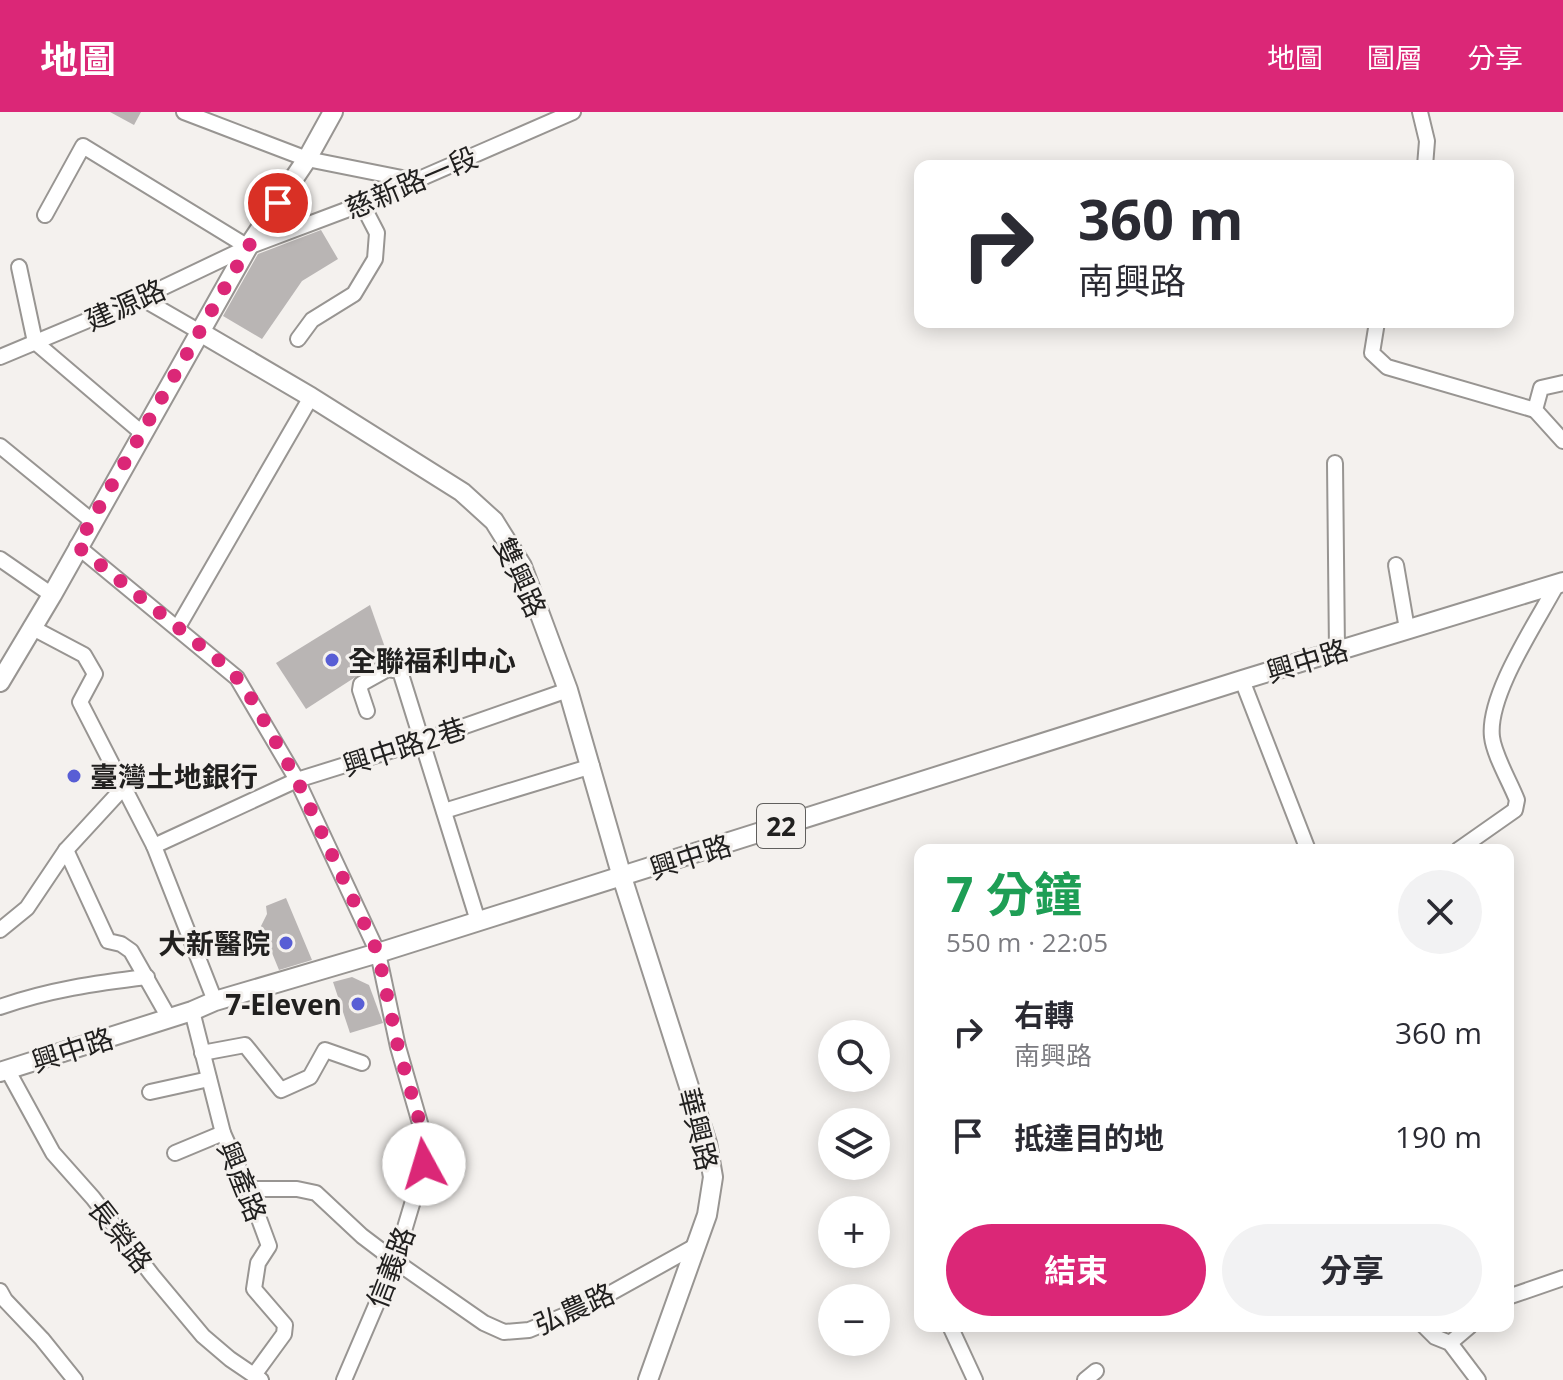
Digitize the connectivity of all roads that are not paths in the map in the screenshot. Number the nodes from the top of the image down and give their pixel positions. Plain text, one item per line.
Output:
1 (184, 112) edge
2 (333, 112) edge
3 (573, 112) edge
4 (1420, 112) edge
5 (307, 159) junction
6 (1425, 160) edge
7 (413, 180) junction
8 (362, 204) junction
9 (45, 215) dead end
10 (248, 247) junction
11 (19, 267) dead end
12 (141, 298) junction
13 (1376, 328) edge
14 (200, 332) junction
15 (298, 339) dead end
16 (35, 342) junction
17 (0, 357) edge
18 (1563, 383) edge
19 (311, 397) junction
20 (1535, 410) junction
21 (142, 433) junction
22 (1563, 441) edge
23 (0, 446) edge
24 (1335, 463) dead end
25 (92, 521) junction
26 (77, 546) junction
27 (0, 559) edge
28 (1396, 565) dead end
29 (1560, 583) edge
30 (52, 595) junction
31 (31, 627) junction
32 (178, 627) junction
33 (1407, 629) junction
34 (1337, 651) junction
35 (1242, 680) junction
36 (0, 682) edge
37 (568, 690) junction
38 (367, 711) dead end
39 (422, 741) junction
40 (592, 766) junction
41 (297, 780) junction
42 (124, 787) junction
43 (444, 811) junction
44 (1306, 844) edge
45 (1467, 844) edge
46 (154, 846) junction
47 (66, 850) junction
48 (622, 877) junction
49 (478, 921) junction
50 (0, 930) edge
51 (378, 953) junction
52 (147, 977) junction
53 (215, 1001) junction
54 (0, 1007) edge
55 (192, 1011) junction
56 (169, 1018) junction
57 (202, 1053) junction
58 (362, 1063) dead end
59 (4, 1070) edge
60 (209, 1079) junction
61 (150, 1092) dead end
62 (223, 1133) junction
63 (175, 1153) dead end
64 (248, 1189) junction
65 (697, 1245) junction
66 (395, 1261) junction
67 (1563, 1278) edge
68 (1514, 1295) edge
69 (2, 1298) edge
70 (953, 1332) edge
71 (1430, 1332) edge
72 (1463, 1332) edge
73 (1450, 1343) junction
74 (258, 1378) edge
75 (75, 1380) edge
76 (344, 1380) edge
77 (648, 1380) edge
78 (975, 1380) edge
79 (1478, 1380) edge

1 - 5 street
2 - 5 main road
3 - 7 street, 慈新路一段
4 - 6 street
5 - 7 street
5 - 10 main road
7 - 8 street, 慈新路一段
8 - 10 street, 慈新路一段
8 - 15 street
9 - 10 street
10 - 12 street, 建源路
10 - 14 main road
11 - 16 street
12 - 14 street
12 - 16 street, 建源路
13 - 20 street
14 - 19 main road, 雙興路
14 - 21 main road
16 - 17 street, 建源路
16 - 21 street
18 - 20 street
19 - 32 street
19 - 37 main road, 雙興路
20 - 22 street
21 - 25 main road
23 - 25 street
24 - 34 street
25 - 26 main road
26 - 30 main road
26 - 32 street, 信義路
27 - 30 street
28 - 33 street
29 - 33 main road, 興中路 / 22
29 - 45 street
30 - 31 main road
31 - 36 main road
31 - 42 street
32 - 41 street, 信義路
33 - 34 main road, 興中路 / 22
34 - 35 main road, 興中路 / 22
35 - 44 street
35 - 48 main road, 興中路 / 22
37 - 39 street, 興中路2巷
37 - 40 main road, 雙興路
38 - 39 street
39 - 41 street, 興中路2巷
39 - 43 street
40 - 43 street
40 - 48 main road, 雙興路
41 - 46 street, 興中路2巷
41 - 51 street, 信義路
42 - 46 street
42 - 47 street
43 - 49 street
46 - 53 street
47 - 50 street
47 - 52 street
48 - 49 main road, 興中路 / 22
48 - 65 main road, 華興路
49 - 51 main road, 興中路 / 22
51 - 53 main road, 興中路 / 22
51 - 66 street, 信義路
52 - 54 street
52 - 56 street
53 - 55 main road, 興中路 / 22
55 - 56 main road, 興中路 / 22
55 - 57 street, 興產路
56 - 59 main road, 興中路 / 22
57 - 58 street
57 - 60 street, 興產路
59 - 74 street, 長榮路
60 - 61 street
60 - 62 street, 興產路
62 - 63 street
62 - 64 street, 興產路
64 - 66 street, 弘農路
64 - 74 street, 興產路
65 - 66 street, 弘農路
65 - 77 main road, 華興路
66 - 76 street, 信義路
67 - 68 street
69 - 75 street
70 - 78 street
71 - 73 street
72 - 73 street
73 - 79 street

